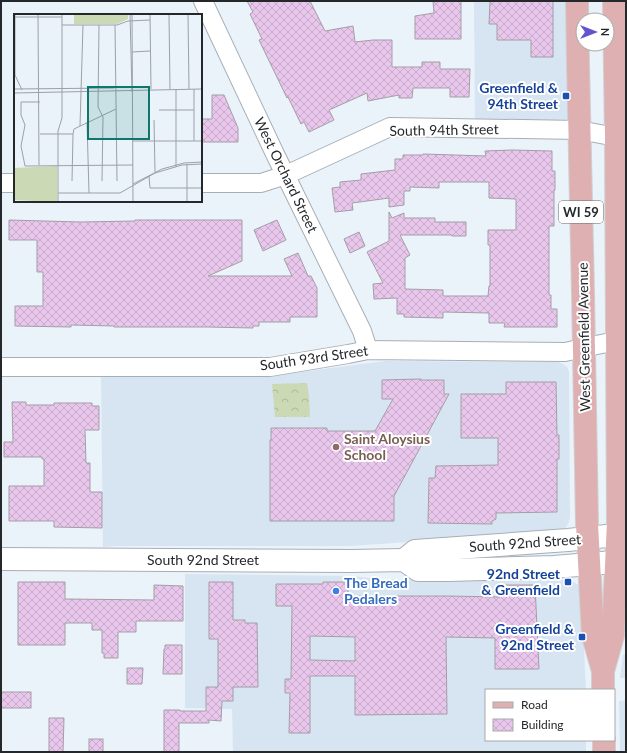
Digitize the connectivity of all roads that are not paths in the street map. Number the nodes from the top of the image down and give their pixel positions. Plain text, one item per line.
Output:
1 (203, 1) edge
2 (578, 1) edge
3 (614, 1) edge
4 (579, 130) junction
5 (621, 137) edge
6 (286, 176) junction
7 (1, 183) edge
8 (14, 183) edge
9 (202, 183) edge
10 (622, 340) edge
11 (584, 348) junction
12 (368, 350) junction
13 (1, 367) edge
14 (622, 497) edge
15 (622, 535) edge
16 (587, 538) junction
17 (1, 559) edge
18 (404, 560) junction
19 (621, 562) edge
20 (589, 564) junction
21 (603, 680) edge
22 (604, 741) edge
23 (604, 752) edge

1 - 6 street, West Orchard Street
2 - 4 main road, West Greenfield Avenue / WI 59
3 - 5 main road, West Greenfield Avenue / WI 59
4 - 5 street, South 94th Street
4 - 6 street, South 94th Street
4 - 11 main road, West Greenfield Avenue / WI 59
5 - 10 main road, West Greenfield Avenue / WI 59
6 - 9 street, South 94th Street
6 - 12 street, West Orchard Street
7 - 8 street
10 - 11 street, South 93rd Street
10 - 14 main road, West Greenfield Avenue / WI 59
11 - 12 street, South 93rd Street
11 - 16 main road, West Greenfield Avenue / WI 59
12 - 13 street, South 93rd Street
14 - 15 main road, West Greenfield Avenue / WI 59
15 - 16 street, South 92nd Street
15 - 19 main road, West Greenfield Avenue / WI 59
16 - 18 street, South 92nd Street
16 - 20 main road, West Greenfield Avenue / WI 59
17 - 18 street, South 92nd Street
18 - 20 street, South 92nd Street
19 - 20 street, South 92nd Street
19 - 21 main road, West Greenfield Avenue / WI 59
20 - 21 main road, West Greenfield Avenue / WI 59
22 - 23 main road

